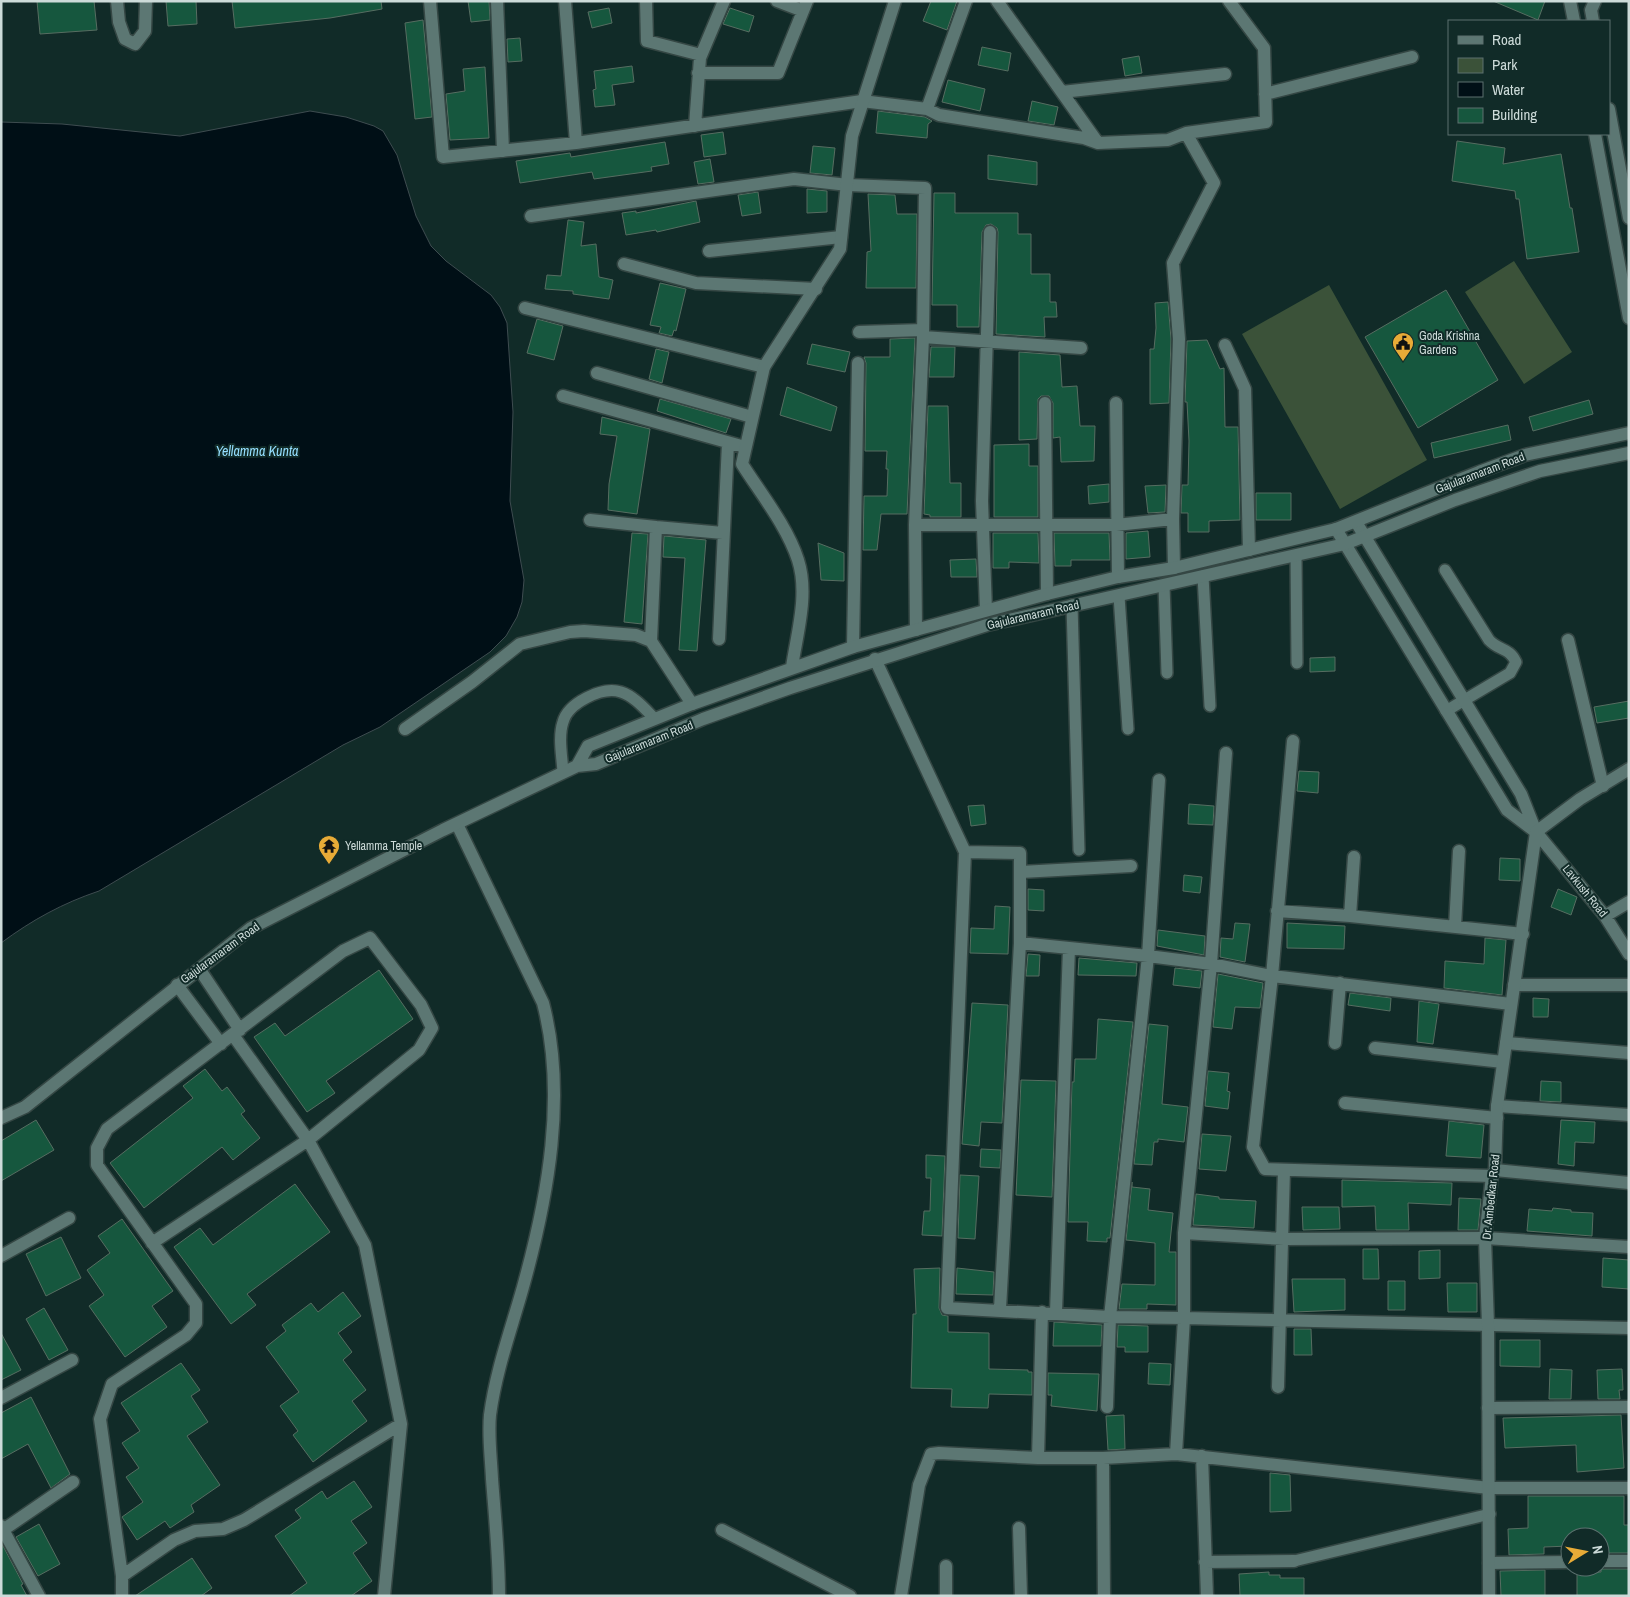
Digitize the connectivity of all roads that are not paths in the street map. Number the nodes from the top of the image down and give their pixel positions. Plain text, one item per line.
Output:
1 (117, 1) edge
2 (146, 1) edge
3 (430, 1) edge
4 (496, 1) edge
5 (565, 1) edge
6 (646, 1) edge
7 (724, 1) edge
8 (777, 1) edge
9 (895, 1) edge
10 (966, 1) edge
11 (997, 1) edge
12 (1229, 1) edge
13 (1570, 1) edge
14 (1594, 1) edge
15 (805, 6) edge
16 (1574, 20) edge
17 (1592, 20) edge
18 (701, 55) junction
19 (1412, 57) dead end
20 (698, 73) junction
21 (1225, 74) dead end
22 (1062, 92) junction
23 (1265, 94) junction
24 (862, 101) junction
25 (928, 109) junction
26 (1610, 116) edge
27 (695, 126) junction
28 (1186, 132) junction
29 (1595, 135) edge
30 (576, 142) junction
31 (1098, 144) junction
32 (502, 151) junction
33 (1621, 177) junction
34 (1603, 180) junction
35 (848, 185) junction
36 (531, 216) dead end
37 (1629, 218) edge
38 (990, 232) dead end
39 (841, 237) junction
40 (709, 251) dead end
41 (624, 264) dead end
42 (816, 288) junction
43 (525, 308) dead end
44 (1629, 318) edge
45 (859, 332) dead end
46 (923, 334) junction
47 (987, 341) junction
48 (1226, 345) dead end
49 (1081, 348) dead end
50 (858, 364) dead end
51 (764, 367) junction
52 (597, 373) dead end
53 (563, 396) dead end
54 (1045, 403) dead end
55 (1116, 403) dead end
56 (752, 417) junction
57 (1629, 433) edge
58 (728, 443) junction
59 (745, 447) junction
60 (1629, 453) edge
61 (1173, 519) junction
62 (590, 520) dead end
63 (1356, 522) junction
64 (915, 525) junction
65 (1116, 525) junction
66 (982, 526) junction
67 (1047, 526) junction
68 (656, 527) junction
69 (1336, 530) junction
70 (723, 533) junction
71 (1365, 537) junction
72 (1345, 544) junction
73 (1249, 550) junction
74 (1296, 556) junction
75 (1174, 568) junction
76 (1445, 570) dead end
77 (1203, 576) junction
78 (1118, 577) junction
79 (1164, 585) junction
80 (1046, 594) junction
81 (1119, 596) junction
82 (1072, 605) junction
83 (986, 610) junction
84 (916, 630) junction
85 (720, 639) dead end
86 (1568, 640) dead end
87 (651, 641) junction
88 (853, 647) junction
89 (875, 659) junction
90 (1296, 663) dead end
91 (792, 667) junction
92 (1167, 673) dead end
93 (1463, 701) junction
94 (692, 704) junction
95 (1210, 706) dead end
96 (1446, 712) junction
97 (654, 718) junction
98 (406, 729) dead end
99 (1128, 730) dead end
100 (1293, 741) dead end
101 (1226, 753) dead end
102 (577, 766) junction
103 (1629, 770) edge
104 (563, 772) junction
105 (1160, 780) dead end
106 (1602, 786) junction
107 (457, 824) junction
108 (1536, 832) junction
109 (1079, 850) dead end
110 (1459, 850) dead end
111 (965, 852) junction
112 (1354, 857) dead end
113 (1131, 866) dead end
114 (1021, 872) junction
115 (1629, 902) edge
116 (1277, 912) junction
117 (1350, 916) junction
118 (1605, 916) junction
119 (1455, 927) junction
120 (1522, 934) junction
121 (1020, 943) junction
122 (1069, 948) junction
123 (1629, 954) edge
124 (1148, 956) junction
125 (1211, 964) junction
126 (200, 970) junction
127 (1272, 976) junction
128 (1340, 983) junction
129 (1629, 984) edge
130 (176, 985) junction
131 (1514, 985) junction
132 (1511, 1004) junction
133 (237, 1032) junction
134 (1335, 1043) dead end
135 (1506, 1043) junction
136 (221, 1044) junction
137 (1375, 1048) dead end
138 (1629, 1053) edge
139 (1503, 1062) junction
140 (1345, 1103) dead end
141 (1497, 1112) junction
142 (1629, 1115) edge
143 (1, 1118) edge
144 (308, 1140) junction
145 (1284, 1170) junction
146 (1493, 1173) junction
147 (1629, 1183) edge
148 (69, 1218) dead end
149 (1184, 1233) junction
150 (1486, 1238) junction
151 (1284, 1239) junction
152 (152, 1243) junction
153 (1629, 1247) edge
154 (1, 1256) edge
155 (1000, 1309) junction
156 (1042, 1312) junction
157 (1056, 1312) junction
158 (1110, 1317) junction
159 (1184, 1318) junction
160 (1280, 1320) junction
161 (1488, 1325) junction
162 (1629, 1328) edge
163 (72, 1360) dead end
164 (1278, 1387) dead end
165 (1, 1398) edge
166 (1629, 1407) edge
167 (1107, 1408) dead end
168 (1488, 1408) junction
169 (401, 1424) junction
170 (1176, 1454) junction
171 (1202, 1456) junction
172 (1038, 1458) junction
173 (1103, 1458) junction
174 (73, 1482) dead end
175 (1488, 1488) junction
176 (1629, 1488) edge
177 (1490, 1514) junction
178 (2, 1528) edge
179 (1019, 1528) dead end
180 (722, 1530) dead end
181 (1294, 1561) joint
182 (1610, 1561) edge
183 (1629, 1561) edge
184 (1206, 1562) junction
185 (1489, 1562) junction
186 (1560, 1562) edge
187 (946, 1566) dead end
188 (122, 1576) junction
189 (39, 1596) edge
190 (122, 1596) edge
191 (384, 1596) edge
192 (499, 1596) edge
193 (850, 1596) edge
194 (900, 1596) edge
195 (946, 1596) edge
196 (1021, 1596) edge
197 (1104, 1596) edge
198 (1207, 1596) edge
199 (1489, 1596) edge

1 - 2 street
3 - 32 street
4 - 32 street
5 - 30 street
6 - 18 street
7 - 18 street
8 - 15 street
9 - 24 street
10 - 25 street
11 - 22 street
12 - 23 street
13 - 16 street
14 - 17 street
15 - 20 street
18 - 20 street
19 - 23 street
20 - 27 street
21 - 22 street
22 - 31 street
23 - 28 street
24 - 25 street
24 - 27 street
24 - 35 street
25 - 31 street
26 - 33 street
27 - 30 street
28 - 31 street
28 - 61 street
29 - 34 street
30 - 32 street
33 - 34 lane
33 - 37 street
34 - 44 street
35 - 36 street
35 - 39 street
35 - 46 street
38 - 47 street
39 - 40 street
39 - 42 street
41 - 42 street
42 - 51 street
43 - 51 street
45 - 46 street
46 - 47 street
46 - 64 street
47 - 49 street
47 - 66 street
48 - 73 street
50 - 88 street
51 - 56 street
52 - 56 street
53 - 58 street
54 - 67 street
55 - 65 street
56 - 59 street
57 - 63 street, Gajularamaram Road
58 - 59 street
58 - 70 street
59 - 91 street
60 - 71 street, Gajularamaram Road
61 - 65 street
61 - 75 street
62 - 68 street
63 - 69 street, Gajularamaram Road
63 - 71 street
64 - 66 street
64 - 84 street
65 - 67 street
65 - 78 street
66 - 67 street
66 - 83 street
67 - 80 street
68 - 70 street
68 - 87 street
69 - 72 street
69 - 73 street, Gajularamaram Road
70 - 85 street
71 - 72 street, Gajularamaram Road
71 - 93 street
72 - 74 street, Gajularamaram Road
72 - 96 street
73 - 75 street, Gajularamaram Road
74 - 77 street, Gajularamaram Road
74 - 90 lane
75 - 78 street, Gajularamaram Road
76 - 93 lane
77 - 79 street, Gajularamaram Road
77 - 95 lane
78 - 80 street, Gajularamaram Road
79 - 81 street, Gajularamaram Road
79 - 92 lane
80 - 83 street, Gajularamaram Road
81 - 82 street, Gajularamaram Road
81 - 99 lane
82 - 89 street, Gajularamaram Road
82 - 109 lane
83 - 84 street, Gajularamaram Road
84 - 88 street, Gajularamaram Road
86 - 106 street
87 - 94 street
87 - 98 street
88 - 91 street, Gajularamaram Road
89 - 102 street, Gajularamaram Road
89 - 111 street
91 - 94 street, Gajularamaram Road
93 - 96 lane
93 - 108 street
94 - 97 street, Gajularamaram Road
96 - 108 street
97 - 102 street, Gajularamaram Road
97 - 104 lane
100 - 116 street
101 - 125 street
102 - 104 street, Gajularamaram Road
103 - 106 street
104 - 107 street, Gajularamaram Road
105 - 124 street
106 - 108 street
107 - 126 street, Gajularamaram Road
107 - 192 street
108 - 118 street, Lavkush Road
108 - 120 street, Dr. Ambedkar Road
110 - 119 street
111 - 114 street
111 - 155 street
112 - 117 street
113 - 114 street
114 - 121 street
115 - 118 street
116 - 117 street
116 - 127 street
117 - 119 street
118 - 123 street, Lavkush Road
119 - 120 street
120 - 131 street, Dr. Ambedkar Road
121 - 122 street
121 - 155 street
122 - 124 street
122 - 157 street
124 - 125 street
124 - 158 street
125 - 127 street
125 - 149 street
126 - 130 street, Gajularamaram Road
126 - 133 street
127 - 128 street
127 - 145 street
128 - 132 street
128 - 134 street
129 - 131 street
130 - 136 street
130 - 143 street, Gajularamaram Road
131 - 132 street, Dr. Ambedkar Road
132 - 135 street, Dr. Ambedkar Road
133 - 136 street
133 - 144 street
133 - 144 street
135 - 138 street
135 - 139 street, Dr. Ambedkar Road
136 - 152 street
137 - 139 street
139 - 141 street, Dr. Ambedkar Road
140 - 141 street
141 - 142 street
141 - 146 street, Dr. Ambedkar Road
144 - 152 street
144 - 169 street
145 - 146 street
145 - 151 street
146 - 147 street
146 - 150 street, Dr. Ambedkar Road
148 - 154 street
149 - 151 street
149 - 159 street
150 - 151 street
150 - 153 street
150 - 161 street, Dr. Ambedkar Road
151 - 160 street
152 - 188 street
155 - 156 street
156 - 157 street
156 - 172 street
157 - 158 street
158 - 159 street
158 - 167 street
159 - 160 street
159 - 170 street
160 - 161 street
160 - 164 street
161 - 162 street
161 - 168 street, Dr. Ambedkar Road
163 - 165 street
166 - 168 street
168 - 175 street, Dr. Ambedkar Road
169 - 188 street
169 - 191 street
170 - 171 street
170 - 173 street
171 - 175 street
171 - 184 street
172 - 173 street
172 - 194 street
173 - 197 street
174 - 178 street
175 - 176 street
175 - 177 street, Dr. Ambedkar Road
177 - 181 lane
177 - 185 street, Dr. Ambedkar Road
178 - 189 street
179 - 196 street
180 - 193 street
181 - 184 street
182 - 183 street
184 - 198 street
185 - 186 street
185 - 199 street, Dr. Ambedkar Road
187 - 195 street
188 - 190 street

